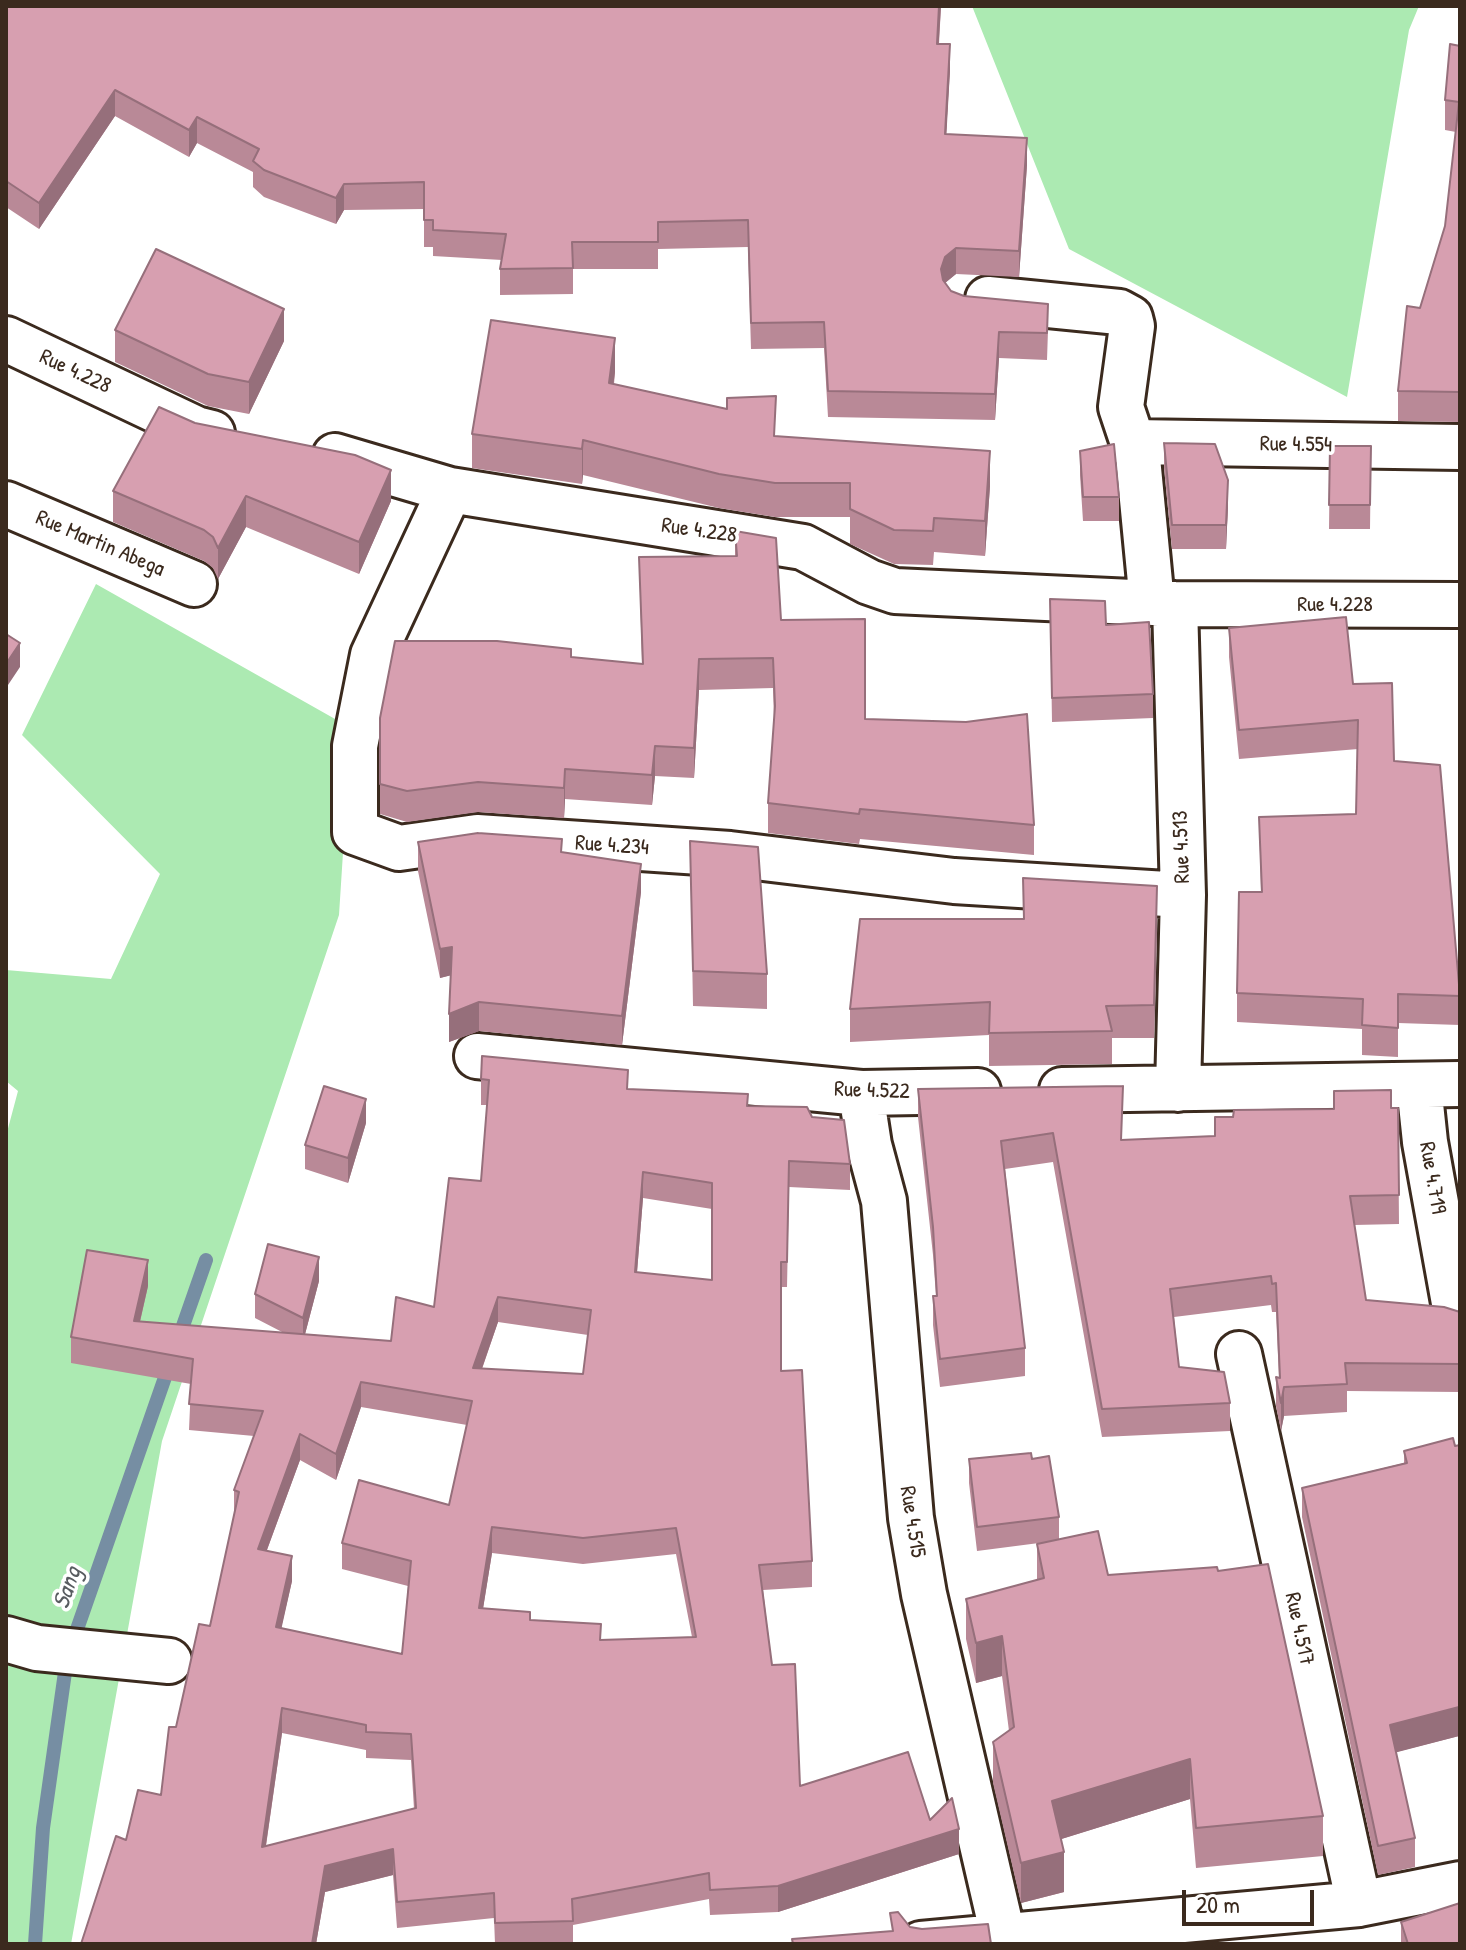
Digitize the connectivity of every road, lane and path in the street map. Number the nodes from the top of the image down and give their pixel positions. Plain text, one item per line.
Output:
1 (966, 297) edge
2 (6, 339) edge
3 (253, 440) edge
4 (1132, 442) junction
5 (1460, 447) edge
6 (300, 449) edge
7 (450, 490) junction
8 (6, 504) edge
9 (194, 584) dead end
10 (1163, 604) junction
11 (1460, 605) edge
12 (1183, 895) junction
13 (477, 1056) dead end
14 (1440, 1084) edge
15 (1178, 1089) junction
16 (861, 1093) junction
17 (1460, 1316) edge
18 (1239, 1354) dead end
19 (6, 1639) edge
20 (169, 1661) dead end
21 (1460, 1884) edge
22 (1359, 1904) junction
23 (1258, 1929) edge
24 (1004, 1940) edge
25 (921, 1944) edge

1 - 4 street, Rue 4.513
2 - 3 street, Rue 4.228
4 - 5 street, Rue 4.554
4 - 10 street, Rue 4.513
6 - 7 street, Rue 4.228
7 - 10 street, Rue 4.228
7 - 12 street, Rue 4.234
8 - 9 street, Rue Martin Abega
10 - 11 street, Rue 4.228
10 - 12 street, Rue 4.513
12 - 15 street, Rue 4.513
13 - 16 street, Rue 4.522
14 - 15 street, Rue 4.522
14 - 17 street, Rue 4.719
15 - 16 street, Rue 4.522
16 - 24 street, Rue 4.515
18 - 22 street, Rue 4.517
19 - 20 street
21 - 22 street
22 - 23 street
23 - 24 street
24 - 25 street

